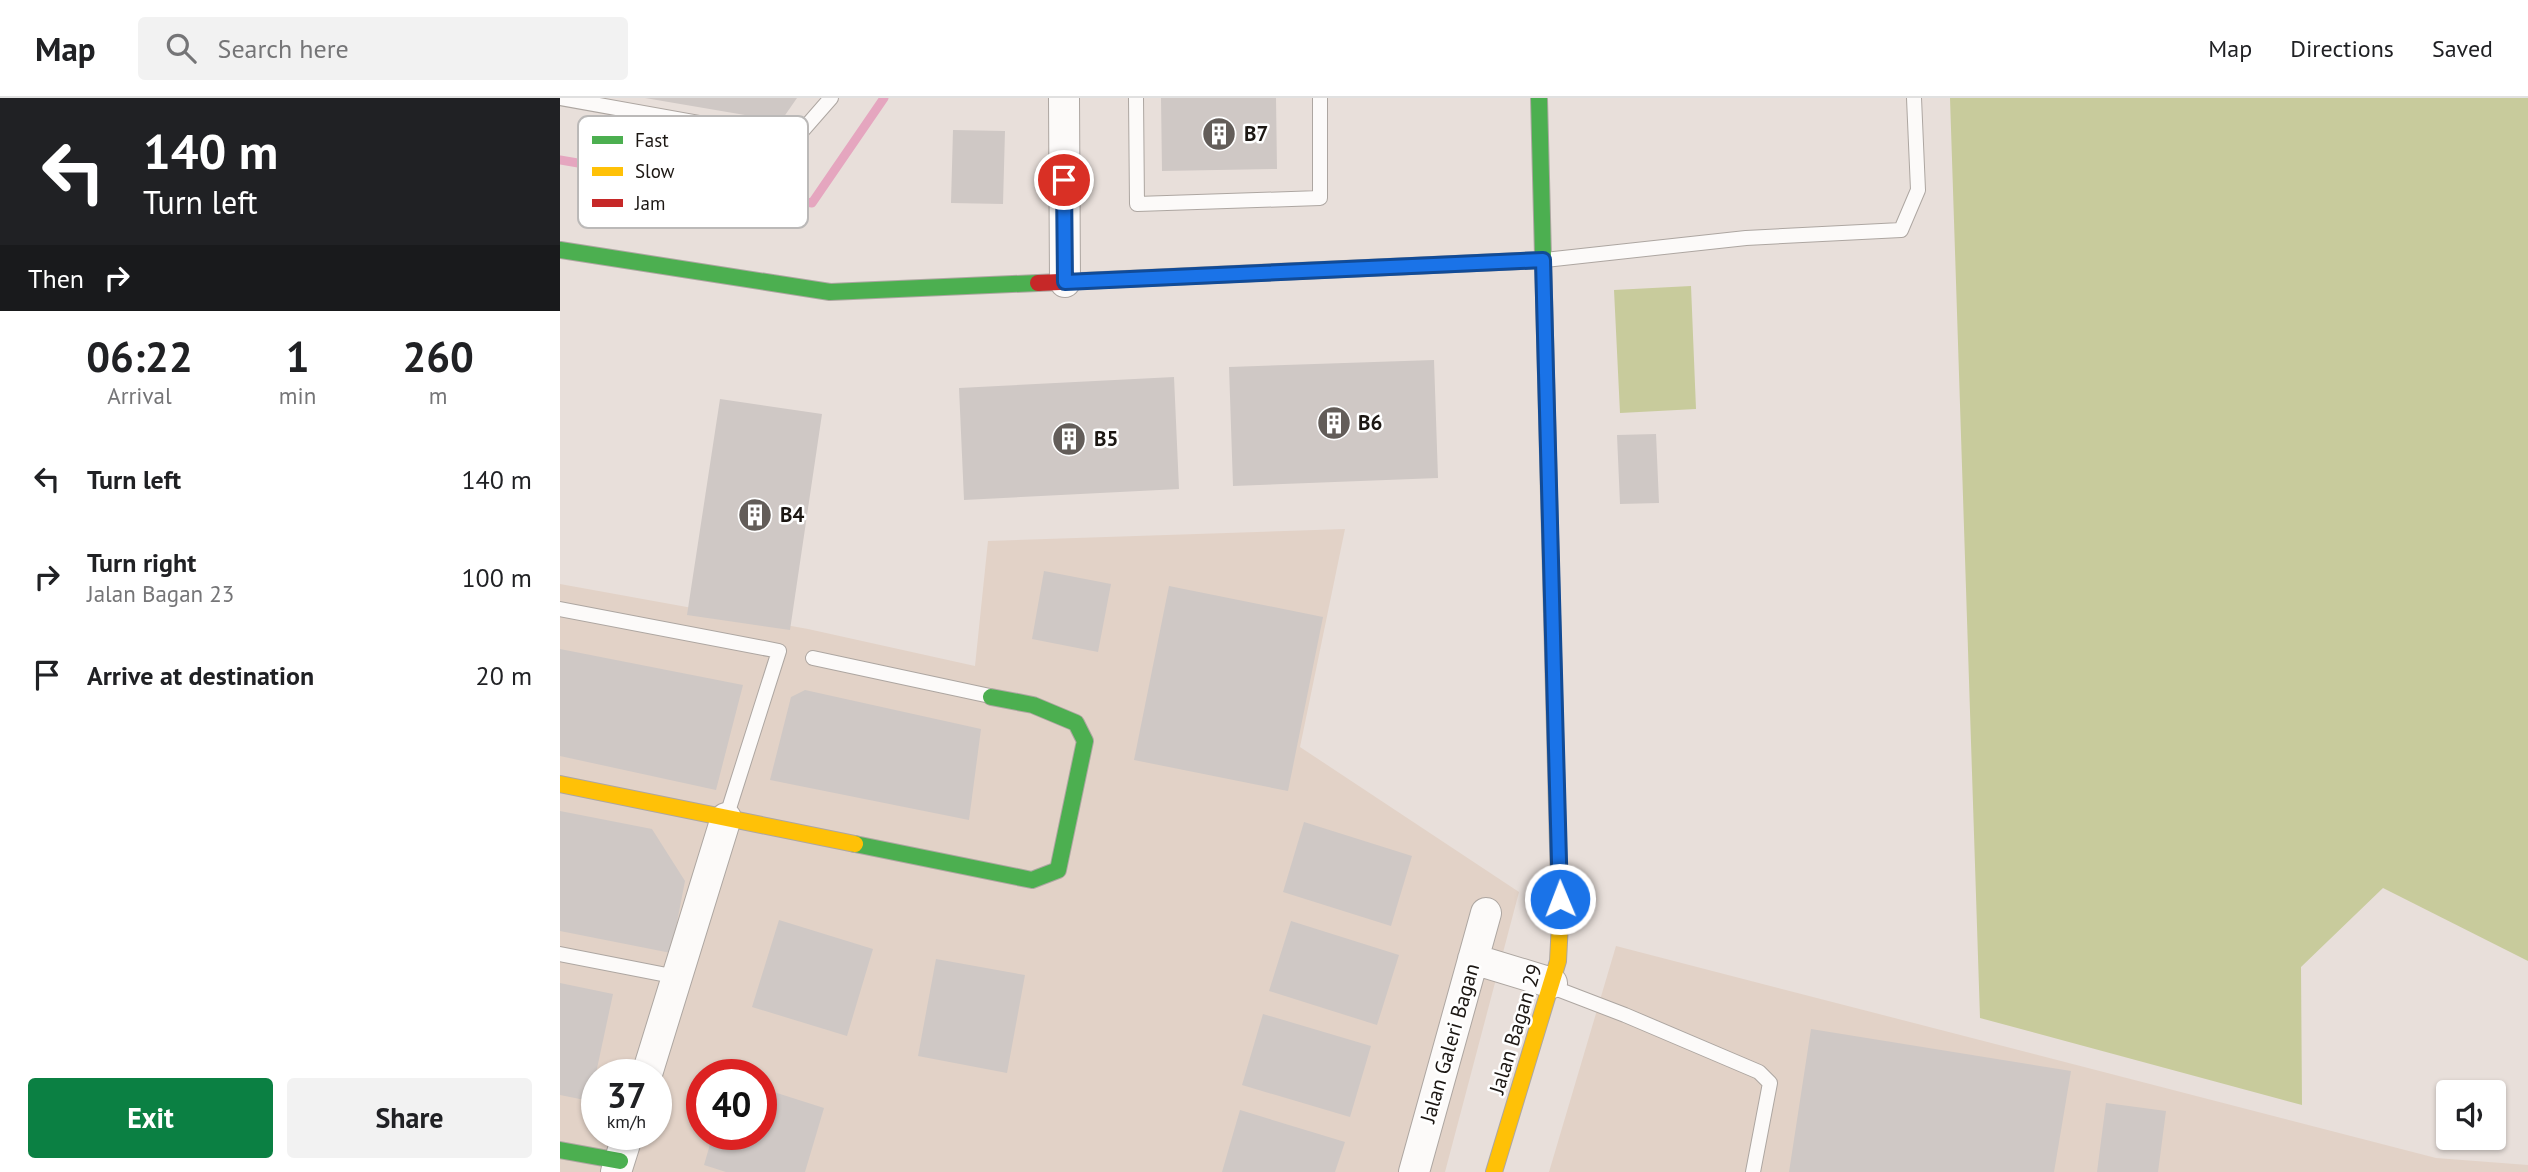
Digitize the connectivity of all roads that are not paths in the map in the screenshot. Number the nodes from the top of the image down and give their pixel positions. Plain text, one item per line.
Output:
1 (560, 98) edge
2 (831, 98) edge
3 (1064, 98) edge
4 (1136, 98) edge
5 (1320, 98) edge
6 (1539, 98) edge
7 (1913, 98) edge
8 (660, 116) edge
9 (808, 124) edge
10 (560, 250) edge
11 (1543, 260) junction
12 (1065, 282) junction
13 (560, 609) edge
14 (813, 658) dead end
15 (991, 697) joint
16 (560, 784) edge
17 (726, 818) junction
18 (1486, 913) dead end
19 (560, 954) edge
20 (1473, 959) junction
21 (677, 977) junction
22 (1551, 985) junction
23 (651, 1059) edge
24 (560, 1150) edge
25 (621, 1156) edge
26 (1413, 1172) edge
27 (1494, 1172) edge
28 (1753, 1172) edge

1 - 8 lane
2 - 9 lane
3 - 12 street
4 - 5 lane
6 - 11 street, Jalan Bagan 29
7 - 11 lane
10 - 12 street
11 - 12 street
11 - 22 street, Jalan Bagan 29
13 - 17 lane
14 - 15 lane
15 - 17 street
16 - 17 street
17 - 21 street
18 - 20 street, Jalan Galeri Bagan
19 - 21 lane
20 - 22 street
20 - 26 street, Jalan Galeri Bagan
21 - 23 street
22 - 27 street, Jalan Bagan 29
22 - 28 lane
24 - 25 street

